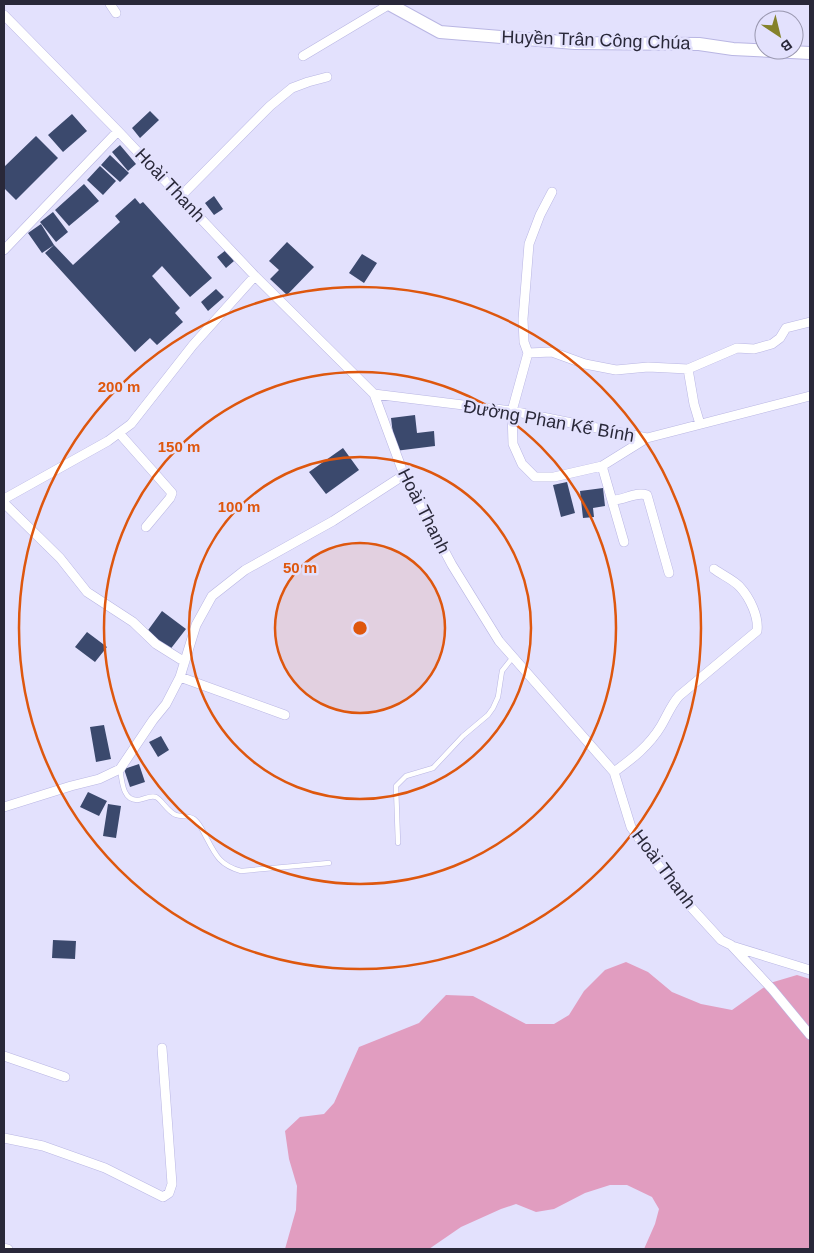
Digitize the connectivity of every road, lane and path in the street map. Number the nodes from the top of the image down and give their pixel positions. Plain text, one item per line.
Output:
1 (110, 4) edge
2 (389, 4) edge
3 (116, 12) dead end
4 (4, 16) edge
5 (810, 53) edge
6 (303, 56) dead end
7 (327, 77) dead end
8 (118, 131) junction
9 (552, 192) dead end
10 (180, 196) junction
11 (4, 250) edge
12 (255, 276) junction
13 (810, 322) edge
14 (528, 354) junction
15 (688, 369) junction
16 (374, 394) junction
17 (810, 396) edge
18 (512, 411) junction
19 (700, 424) junction
20 (119, 432) junction
21 (647, 438) junction
22 (602, 466) junction
23 (404, 475) junction
24 (4, 499) edge
25 (613, 500) junction
26 (4, 503) edge
27 (146, 526) dead end
28 (624, 542) dead end
29 (714, 569) dead end
30 (669, 573) dead end
31 (513, 657) junction
32 (185, 661) junction
33 (180, 677) junction
34 (285, 715) dead end
35 (120, 769) junction
36 (614, 772) junction
37 (4, 808) edge
38 (398, 843) dead end
39 (328, 862) dead end
40 (731, 946) junction
41 (810, 970) edge
42 (810, 1035) edge
43 (162, 1048) dead end
44 (4, 1056) edge
45 (65, 1077) dead end
46 (4, 1138) edge
47 (4, 1248) edge
48 (8, 1249) edge

1 - 3 street
2 - 5 street, Huyền Trân Công Chúa
2 - 6 street
4 - 8 street, Hoài Thanh
7 - 10 street
8 - 10 street, Hoài Thanh
8 - 11 street
9 - 14 street
10 - 12 street, Hoài Thanh
12 - 16 street, Hoài Thanh
12 - 20 street
13 - 15 street
14 - 15 street
14 - 18 street
15 - 19 street
16 - 18 street, Đường Phan Kế Bính
16 - 23 street, Hoài Thanh
17 - 19 street, Đường Phan Kế Bính
18 - 21 street, Đường Phan Kế Bính
18 - 22 street
19 - 21 street, Đường Phan Kế Bính
20 - 24 street
20 - 27 street
21 - 22 street
22 - 25 street
23 - 31 street, Hoài Thanh
23 - 32 street
25 - 28 street
25 - 30 street
26 - 32 street
29 - 36 street
31 - 36 street, Hoài Thanh
31 - 38 lane
32 - 33 street
33 - 34 street
33 - 35 street
35 - 37 street
35 - 39 lane
36 - 40 street, Hoài Thanh
40 - 41 street
40 - 42 street, Hoài Thanh
43 - 46 street
44 - 45 street
47 - 48 street

